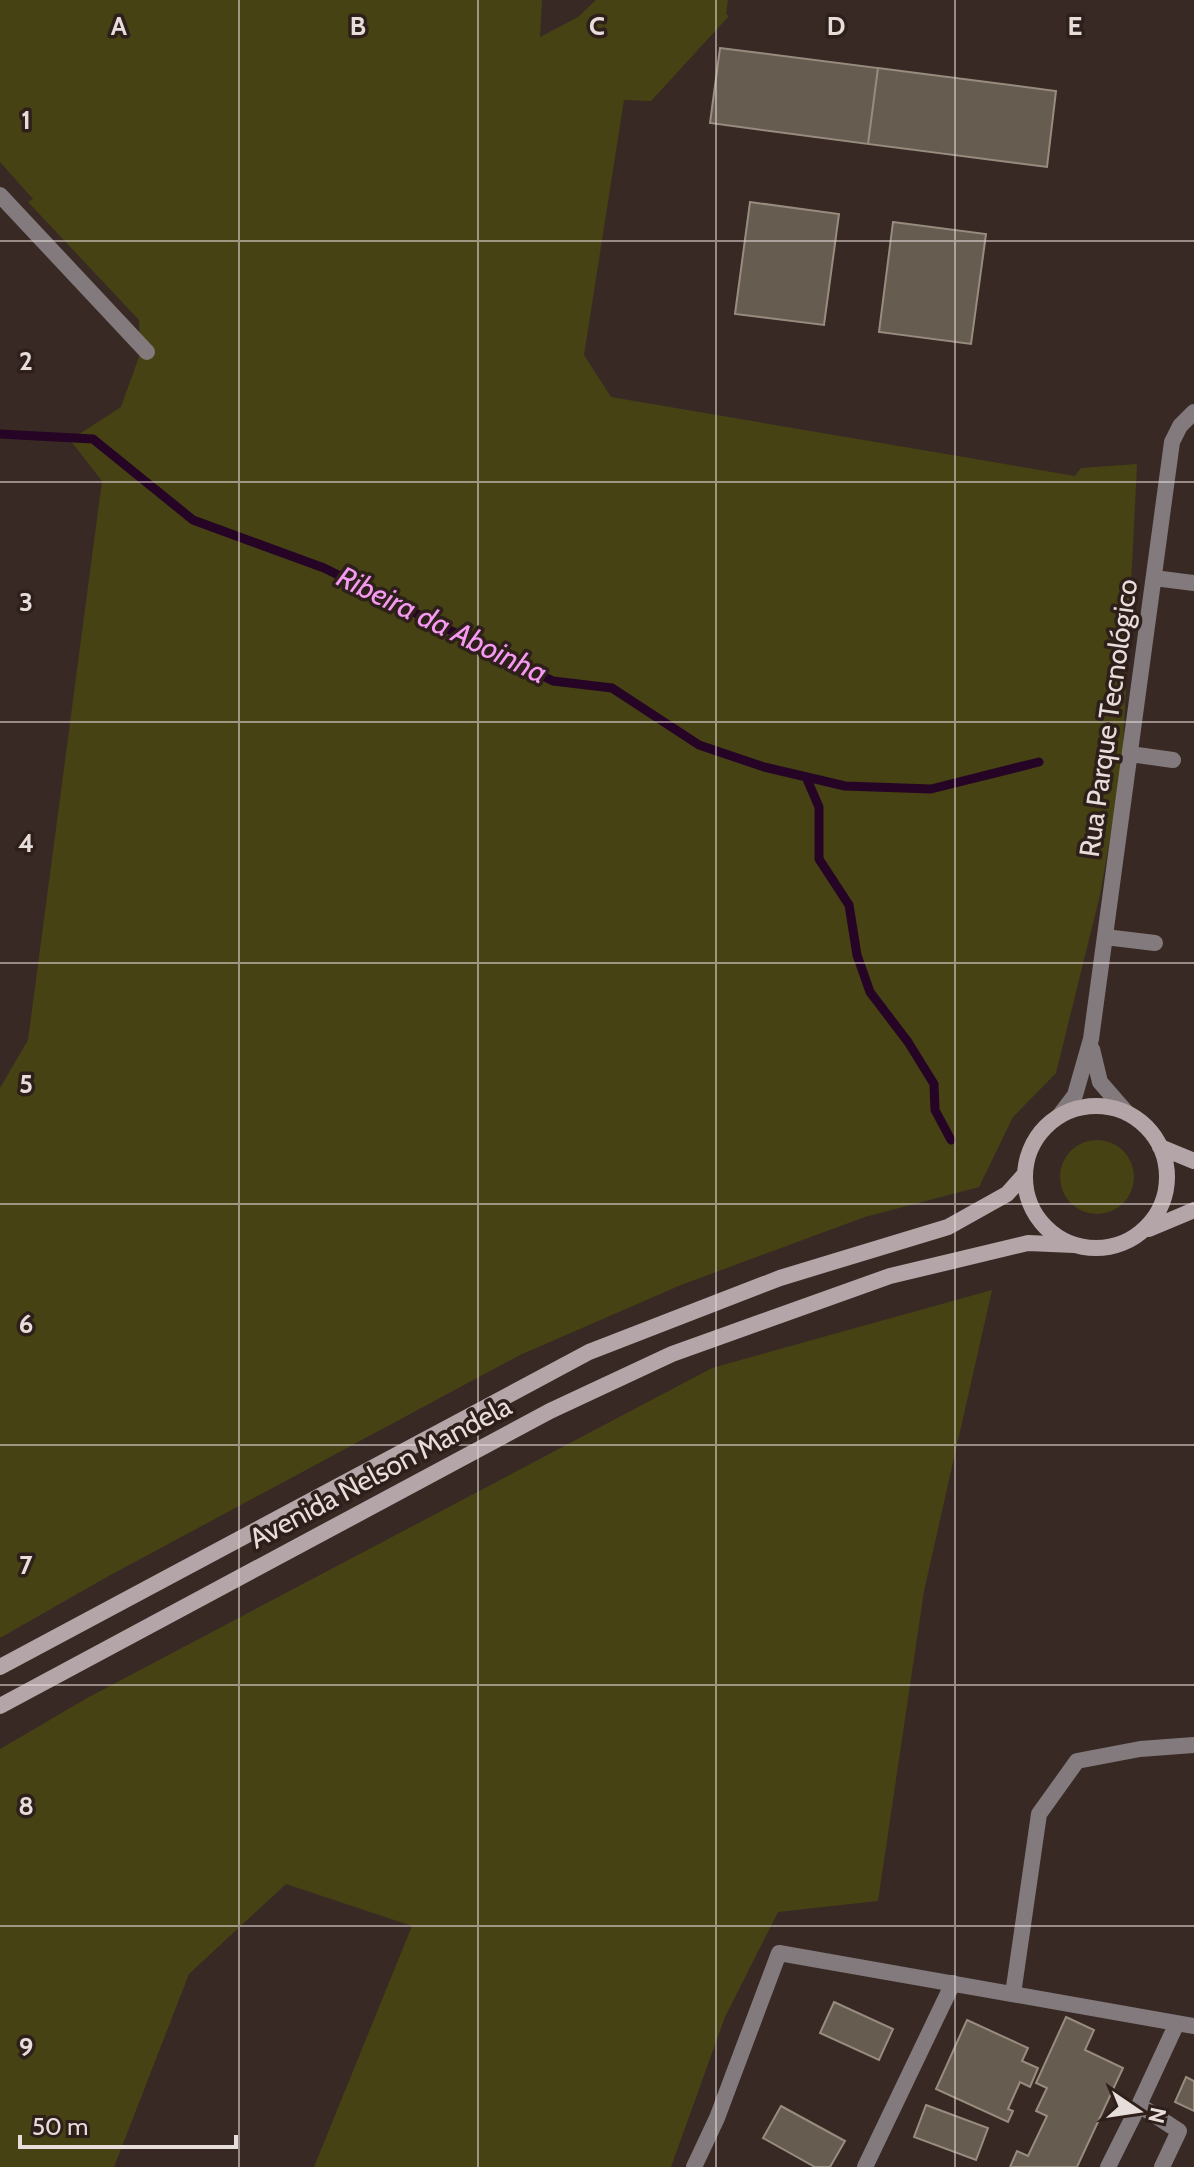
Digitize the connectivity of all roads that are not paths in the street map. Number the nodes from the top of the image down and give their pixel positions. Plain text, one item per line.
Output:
1 (0, 195) edge
2 (147, 352) dead end
3 (1194, 412) edge
4 (1154, 578) junction
5 (1194, 583) edge
6 (1130, 754) junction
7 (1173, 760) dead end
8 (1105, 937) junction
9 (1155, 943) dead end
10 (1091, 1039) junction
11 (1127, 1113) junction
12 (1059, 1116) junction
13 (1160, 1147) junction
14 (1194, 1161) edge
15 (1025, 1174) junction
16 (1194, 1210) edge
17 (1140, 1233) junction
18 (1074, 1245) junction
19 (0, 1667) edge
20 (0, 1706) edge
21 (1194, 1745) edge
22 (953, 1983) junction
23 (1013, 1994) junction
24 (1186, 2024) edge
25 (1139, 2105) junction
26 (694, 2167) edge
27 (865, 2167) edge
28 (1108, 2167) edge
29 (1162, 2167) edge

1 - 2 street
3 - 4 street, Rua Parque Tecnológico
4 - 5 street
4 - 6 street, Rua Parque Tecnológico
6 - 7 street
6 - 8 street, Rua Parque Tecnológico
8 - 9 street
8 - 10 street, Rua Parque Tecnológico
10 - 11 street, Rua Parque Tecnológico
10 - 12 street, Rua Parque Tecnológico
11 - 12 main road
11 - 13 main road
12 - 15 main road
13 - 14 main road
13 - 17 main road
15 - 18 main road
15 - 19 main road, Avenida Nelson Mandela
16 - 17 main road
17 - 18 main road
18 - 20 main road, Avenida Nelson Mandela
21 - 23 street
22 - 23 street
22 - 26 street
22 - 27 street
23 - 24 street
24 - 25 street
25 - 28 street
25 - 29 street

